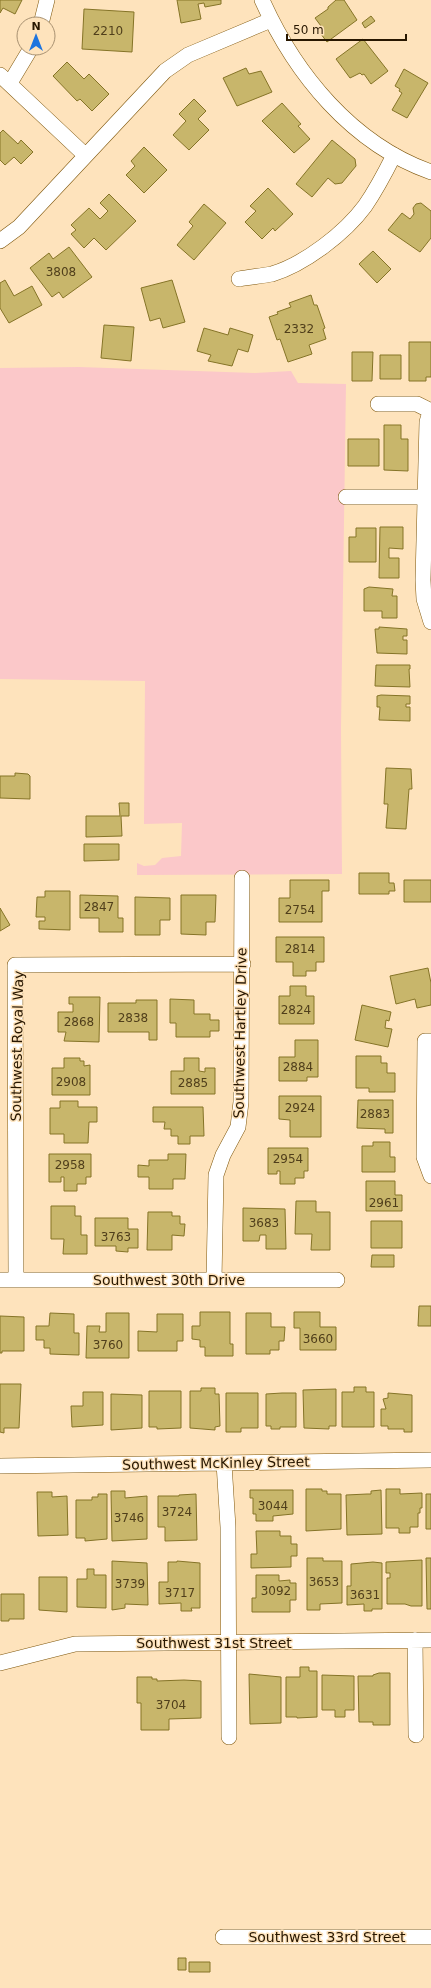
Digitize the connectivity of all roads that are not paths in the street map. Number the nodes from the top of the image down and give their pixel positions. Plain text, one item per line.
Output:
1 (47, 0) edge
2 (262, 0) edge
3 (43, 16) edge
4 (271, 20) junction
5 (24, 56) edge
6 (5, 79) edge
7 (85, 155) junction
8 (394, 155) junction
9 (431, 172) edge
10 (0, 241) edge
11 (239, 279) dead end
12 (378, 404) dead end
13 (430, 412) edge
14 (346, 497) dead end
15 (428, 497) edge
16 (431, 622) edge
17 (242, 878) dead end
18 (243, 964) junction
19 (428, 1041) edge
20 (431, 1176) edge
21 (0, 1280) edge
22 (16, 1280) junction
23 (214, 1280) junction
24 (337, 1280) dead end
25 (431, 1460) edge
26 (224, 1463) junction
27 (0, 1466) edge
28 (414, 1640) junction
29 (431, 1640) edge
30 (228, 1643) junction
31 (0, 1663) edge
32 (416, 1735) dead end
33 (229, 1737) dead end
34 (223, 1937) dead end
35 (431, 1937) edge

1 - 3 street
2 - 4 street
4 - 7 street
4 - 8 street
5 - 6 street
6 - 7 street
7 - 10 street
8 - 9 street
8 - 11 street
12 - 13 street
13 - 15 street
14 - 15 street
15 - 16 street
17 - 18 street, Southwest Hartley Drive
18 - 22 street, Southwest Royal Way
18 - 23 street, Southwest Hartley Drive
19 - 20 street
21 - 22 street, Southwest 30th Drive
22 - 23 street, Southwest 30th Drive
23 - 24 street, Southwest 30th Drive
25 - 26 street, Southwest McKinley Street
26 - 27 street, Southwest McKinley Street
26 - 30 street
28 - 29 street, Southwest 31st Street
28 - 30 street, Southwest 31st Street
28 - 32 street
30 - 31 street, Southwest 31st Street
30 - 33 street
34 - 35 street, Southwest 33rd Street

